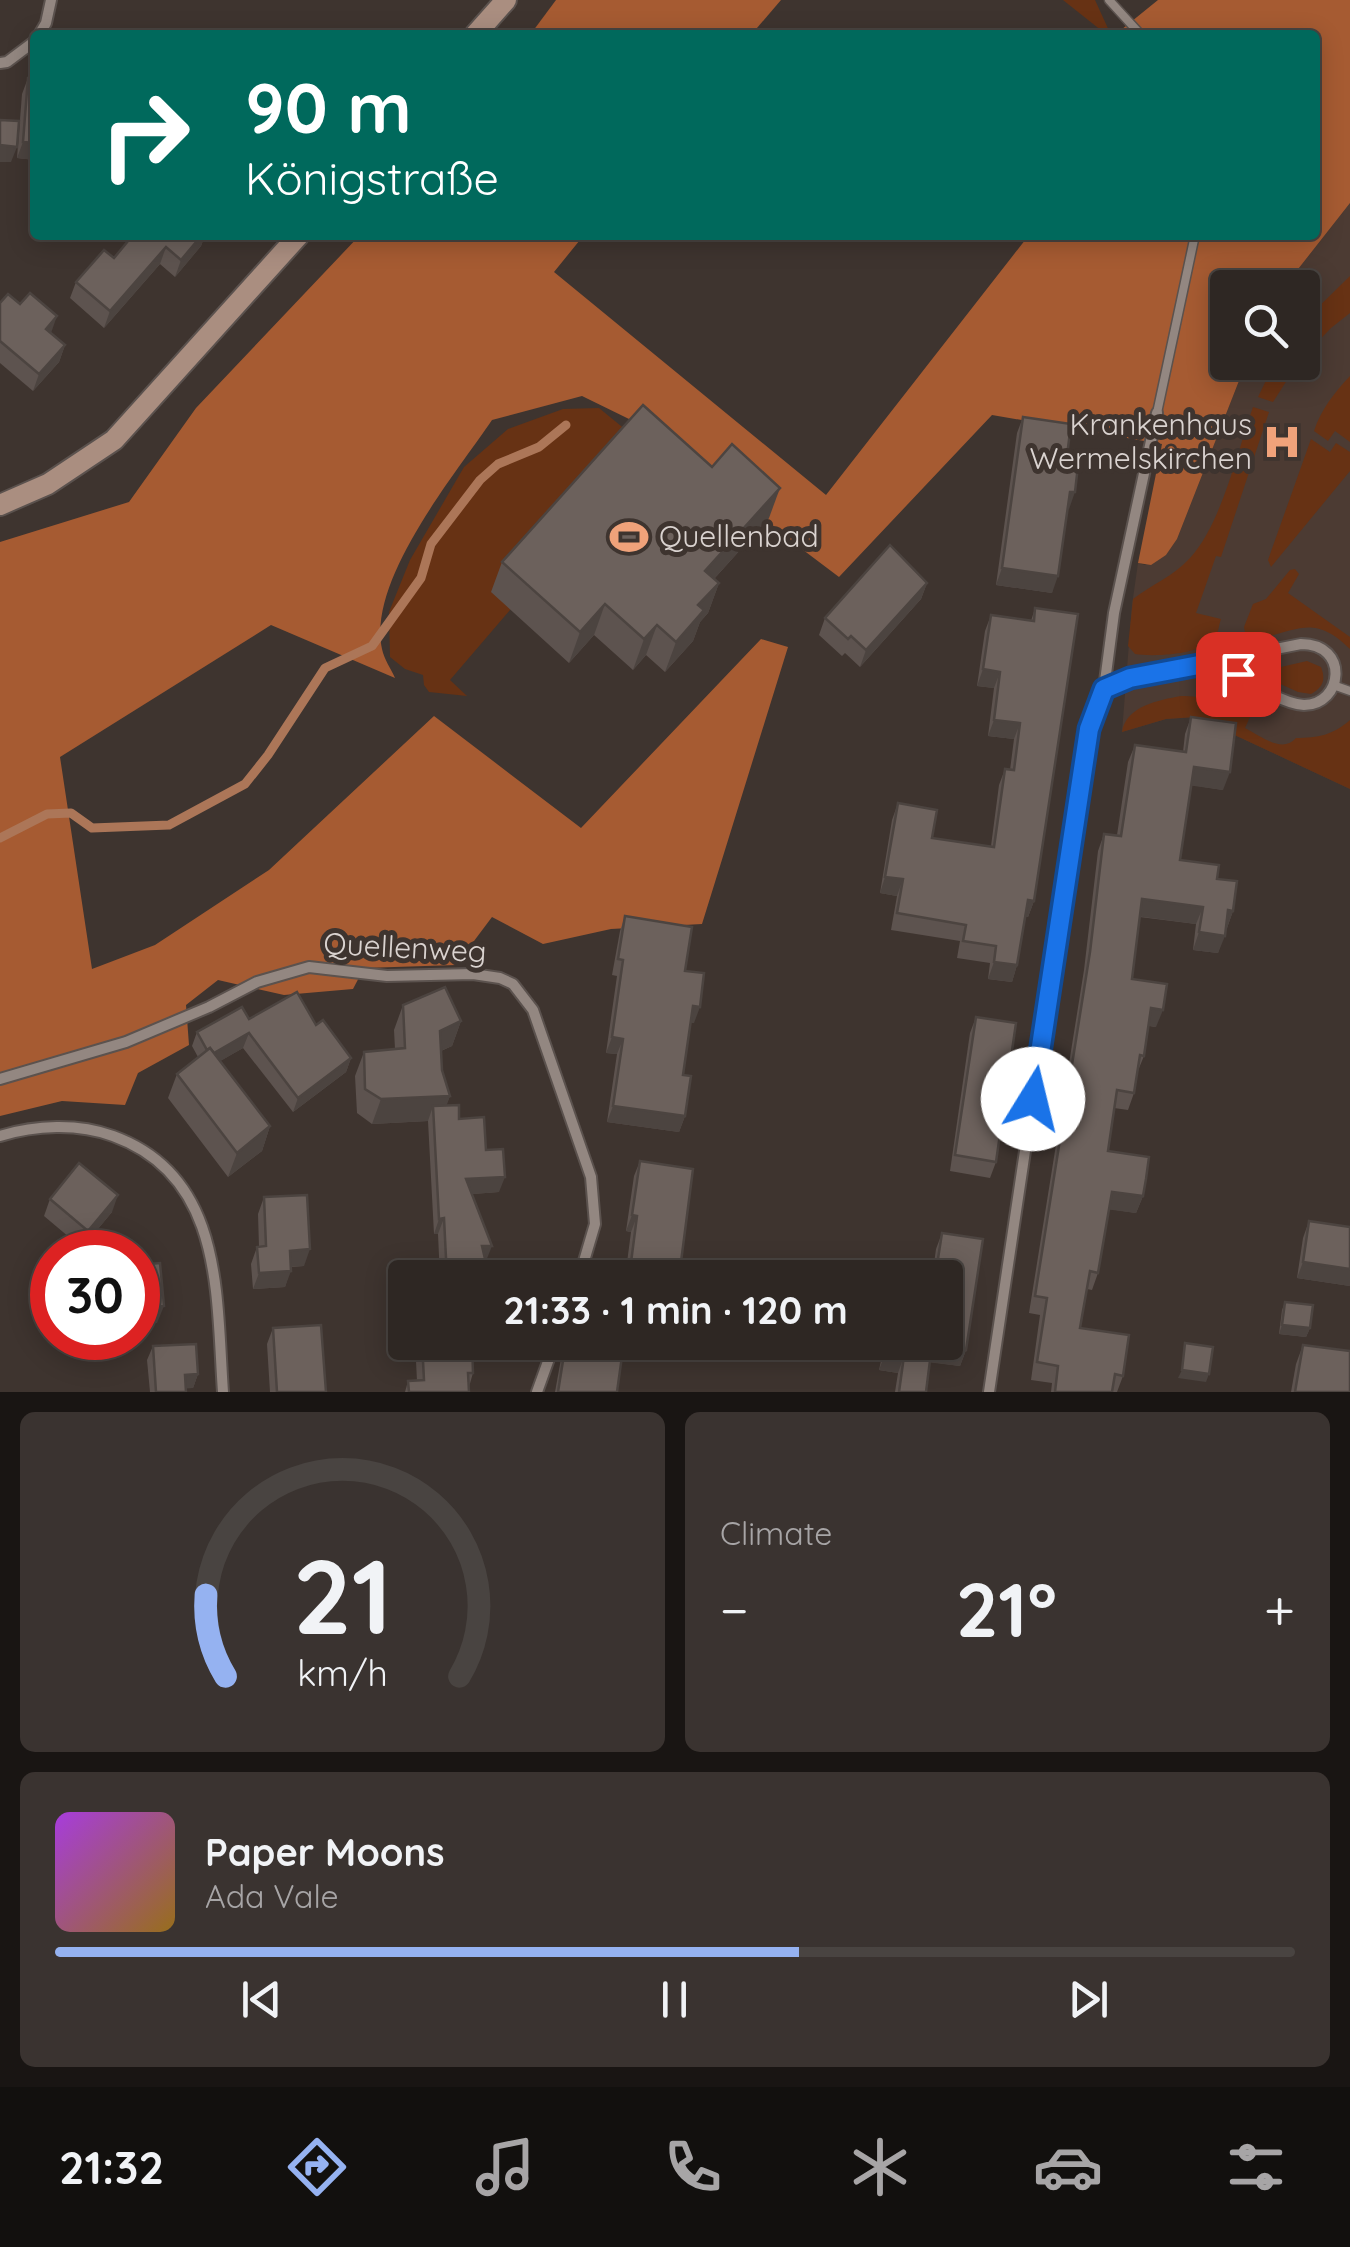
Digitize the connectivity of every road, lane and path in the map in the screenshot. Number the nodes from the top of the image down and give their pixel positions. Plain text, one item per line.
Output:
1 (51, 0) edge
2 (506, 0) edge
3 (1108, 0) edge
4 (42, 30) edge
5 (479, 30) edge
6 (1135, 30) edge
7 (30, 44) edge
8 (0, 62) edge
9 (294, 240) edge
10 (1194, 240) edge
11 (1157, 413) joint
12 (0, 505) edge
13 (1220, 661) junction
14 (1334, 686) junction
15 (1104, 689) junction
16 (1350, 691) edge
17 (0, 1079) edge
18 (0, 1136) edge
19 (584, 1260) edge
20 (549, 1360) edge
21 (223, 1392) edge
22 (537, 1392) edge
23 (989, 1392) edge

1 - 4 street
2 - 5 main road
3 - 6 lane
7 - 8 street
9 - 12 main road
10 - 11 lane
11 - 15 street
13 - 14 street
13 - 14 street
13 - 15 street
14 - 16 lane
15 - 23 street
17 - 19 street, Quellenweg
18 - 21 street
20 - 22 street

